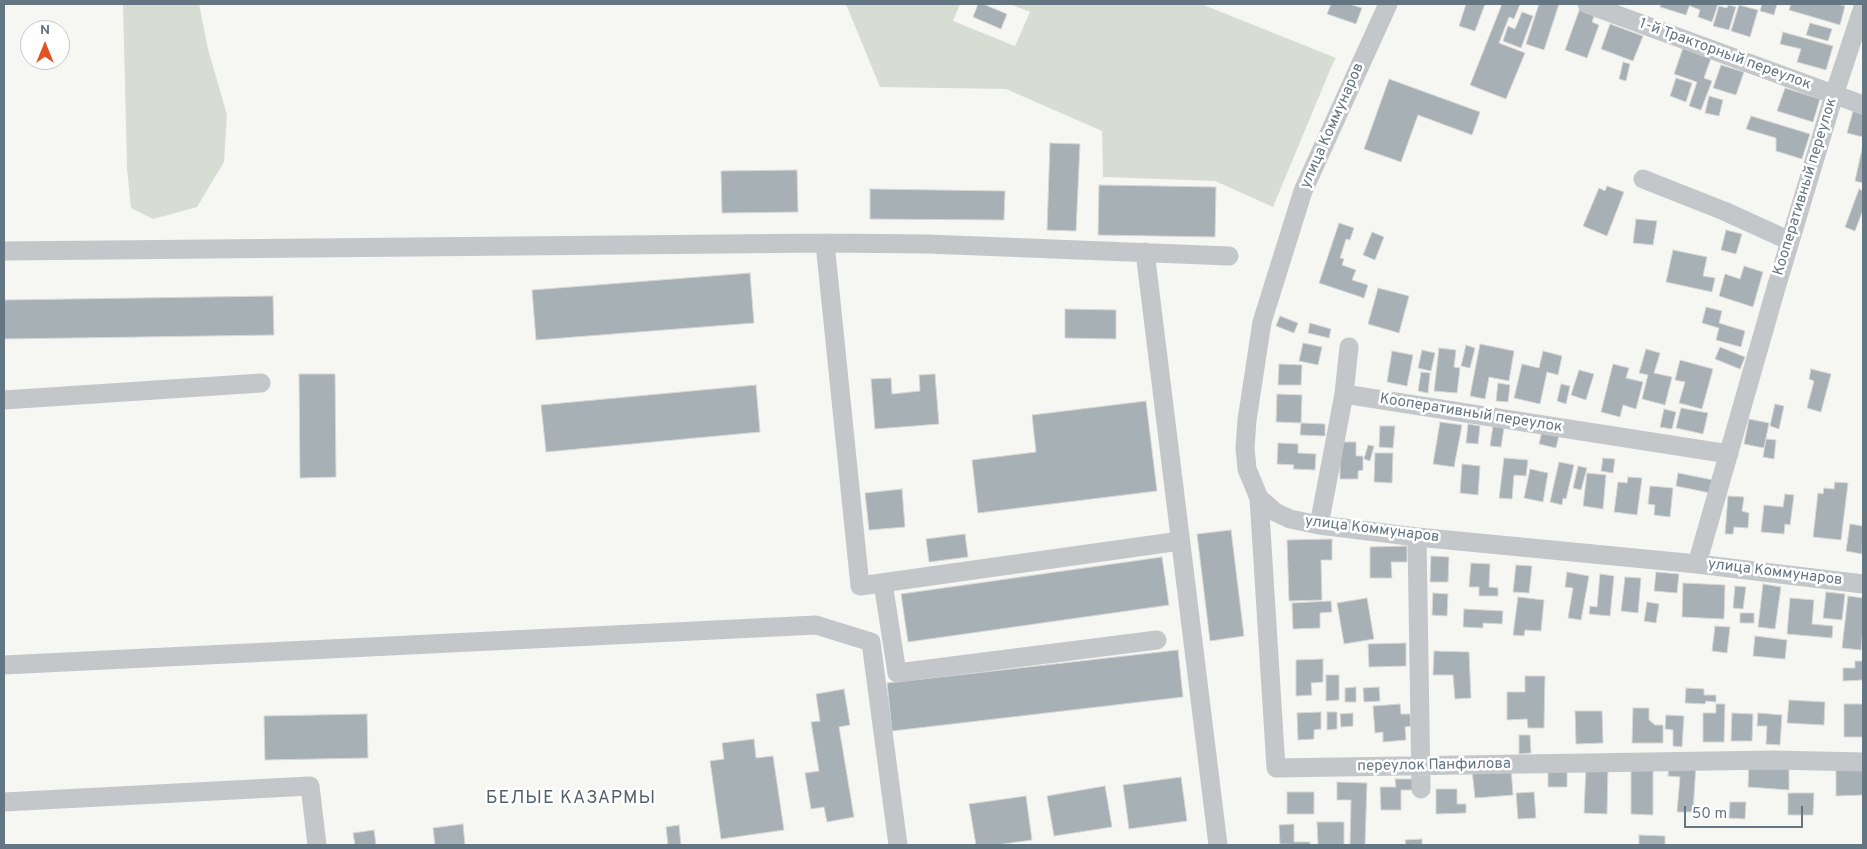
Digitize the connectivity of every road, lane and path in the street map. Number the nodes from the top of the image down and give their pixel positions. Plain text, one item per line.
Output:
1 (1388, 4) edge
2 (1587, 4) edge
3 (1863, 7) edge
4 (1834, 95) junction
5 (1863, 105) edge
6 (1643, 179) dead end
7 (1790, 241) junction
8 (825, 243) junction
9 (4, 251) edge
10 (1145, 252) junction
11 (1228, 256) dead end
12 (1349, 347) dead end
13 (261, 384) dead end
14 (1344, 394) junction
15 (4, 400) edge
16 (1729, 454) junction
17 (1259, 498) junction
18 (1319, 525) junction
19 (1417, 537) junction
20 (1180, 541) junction
21 (1697, 564) junction
22 (883, 583) junction
23 (1863, 584) edge
24 (1157, 640) dead end
25 (4, 665) edge
26 (1863, 762) edge
27 (1421, 766) junction
28 (1421, 789) dead end
29 (4, 802) edge
30 (317, 845) edge
31 (898, 845) edge
32 (1218, 845) edge

1 - 17 street, улица Коммунаров
2 - 4 street, 1-й Тракторный переулок
3 - 4 street, Кооперативный переулок
4 - 5 street, 1-й Тракторный переулок
4 - 7 street, Кооперативный переулок
6 - 7 street
7 - 16 street, Кооперативный переулок
8 - 9 street
8 - 10 street
8 - 22 street
10 - 11 street
10 - 20 street
12 - 14 street
13 - 15 street
14 - 16 street, Кооперативный переулок
14 - 18 street
16 - 21 street, Кооперативный переулок
17 - 18 street, улица Коммунаров
17 - 27 street, переулок Панфилова
18 - 19 street, улица Коммунаров
19 - 21 street, улица Коммунаров
19 - 27 street
20 - 22 street
20 - 32 street
21 - 23 street, улица Коммунаров
22 - 24 street
25 - 31 street
26 - 27 street, переулок Панфилова
27 - 28 street
29 - 30 street

